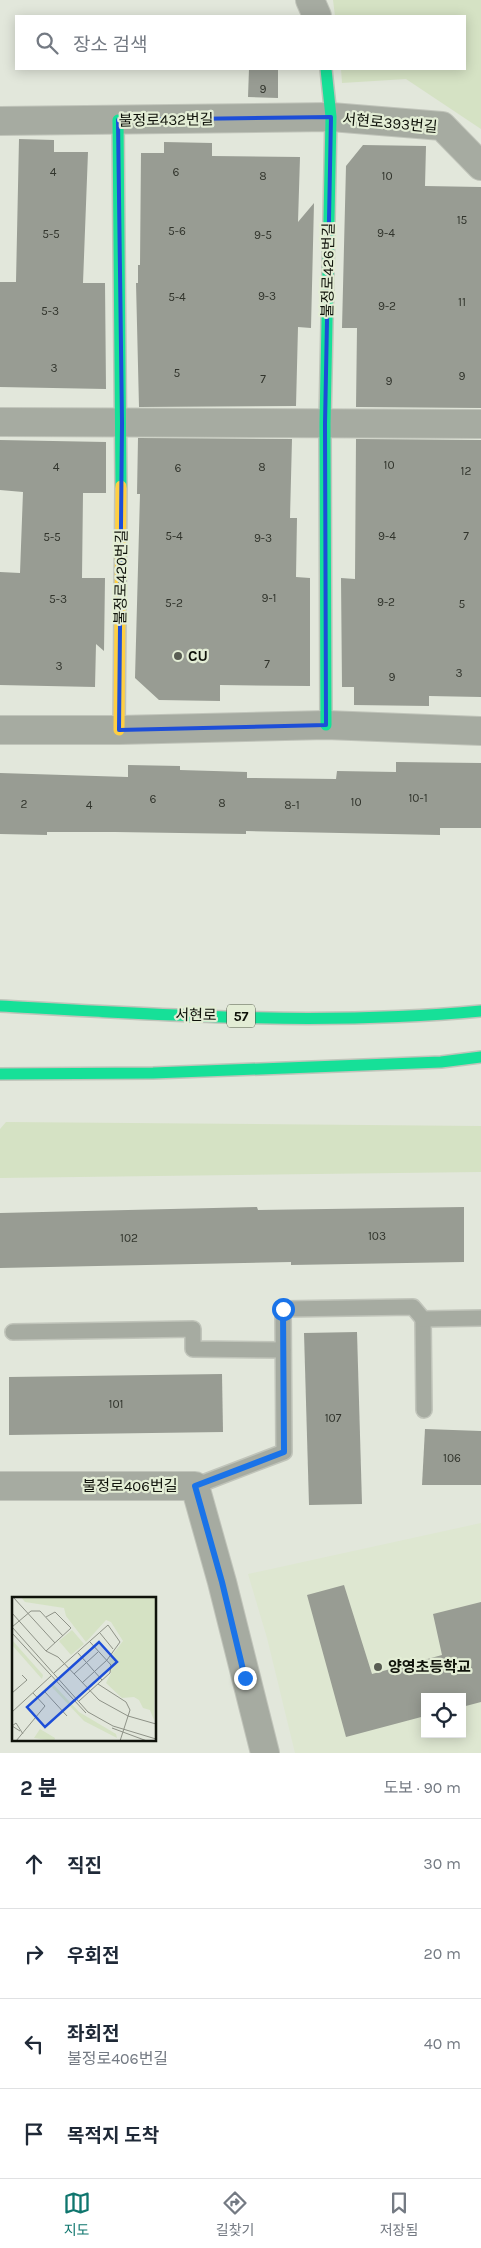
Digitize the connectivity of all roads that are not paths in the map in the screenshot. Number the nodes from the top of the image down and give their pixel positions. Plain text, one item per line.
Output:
1 (310, 0) edge
2 (317, 15) edge
3 (326, 70) edge
4 (331, 117) junction
5 (118, 120) junction
6 (0, 121) edge
7 (481, 166) edge
8 (0, 422) edge
9 (122, 423) junction
10 (325, 424) junction
11 (481, 424) edge
12 (326, 724) junction
13 (0, 730) edge
14 (119, 730) junction
15 (481, 731) edge
16 (0, 1006) edge
17 (481, 1011) edge
18 (481, 1057) edge
19 (0, 1074) edge
20 (481, 1318) edge
21 (423, 1319) junction
22 (13, 1332) dead end
23 (283, 1350) junction
24 (424, 1410) dead end
25 (0, 1486) edge
26 (195, 1486) junction
27 (265, 1753) edge

1 - 2 street
3 - 4 street, 서현로393번길
4 - 5 street, 불정로432번길
4 - 7 street, 서현로393번길
4 - 10 street, 불정로426번길
5 - 6 street, 불정로432번길
5 - 9 street
8 - 9 street
9 - 10 street
9 - 14 street, 불정로420번길
10 - 11 street
10 - 12 street
12 - 14 street
12 - 15 street
13 - 14 street
16 - 17 street, 서현로 / 57
18 - 19 street
20 - 21 lane
21 - 23 lane
21 - 24 lane
22 - 23 lane
23 - 26 lane
25 - 26 street, 불정로406번길
26 - 27 street, 불정로406번길

